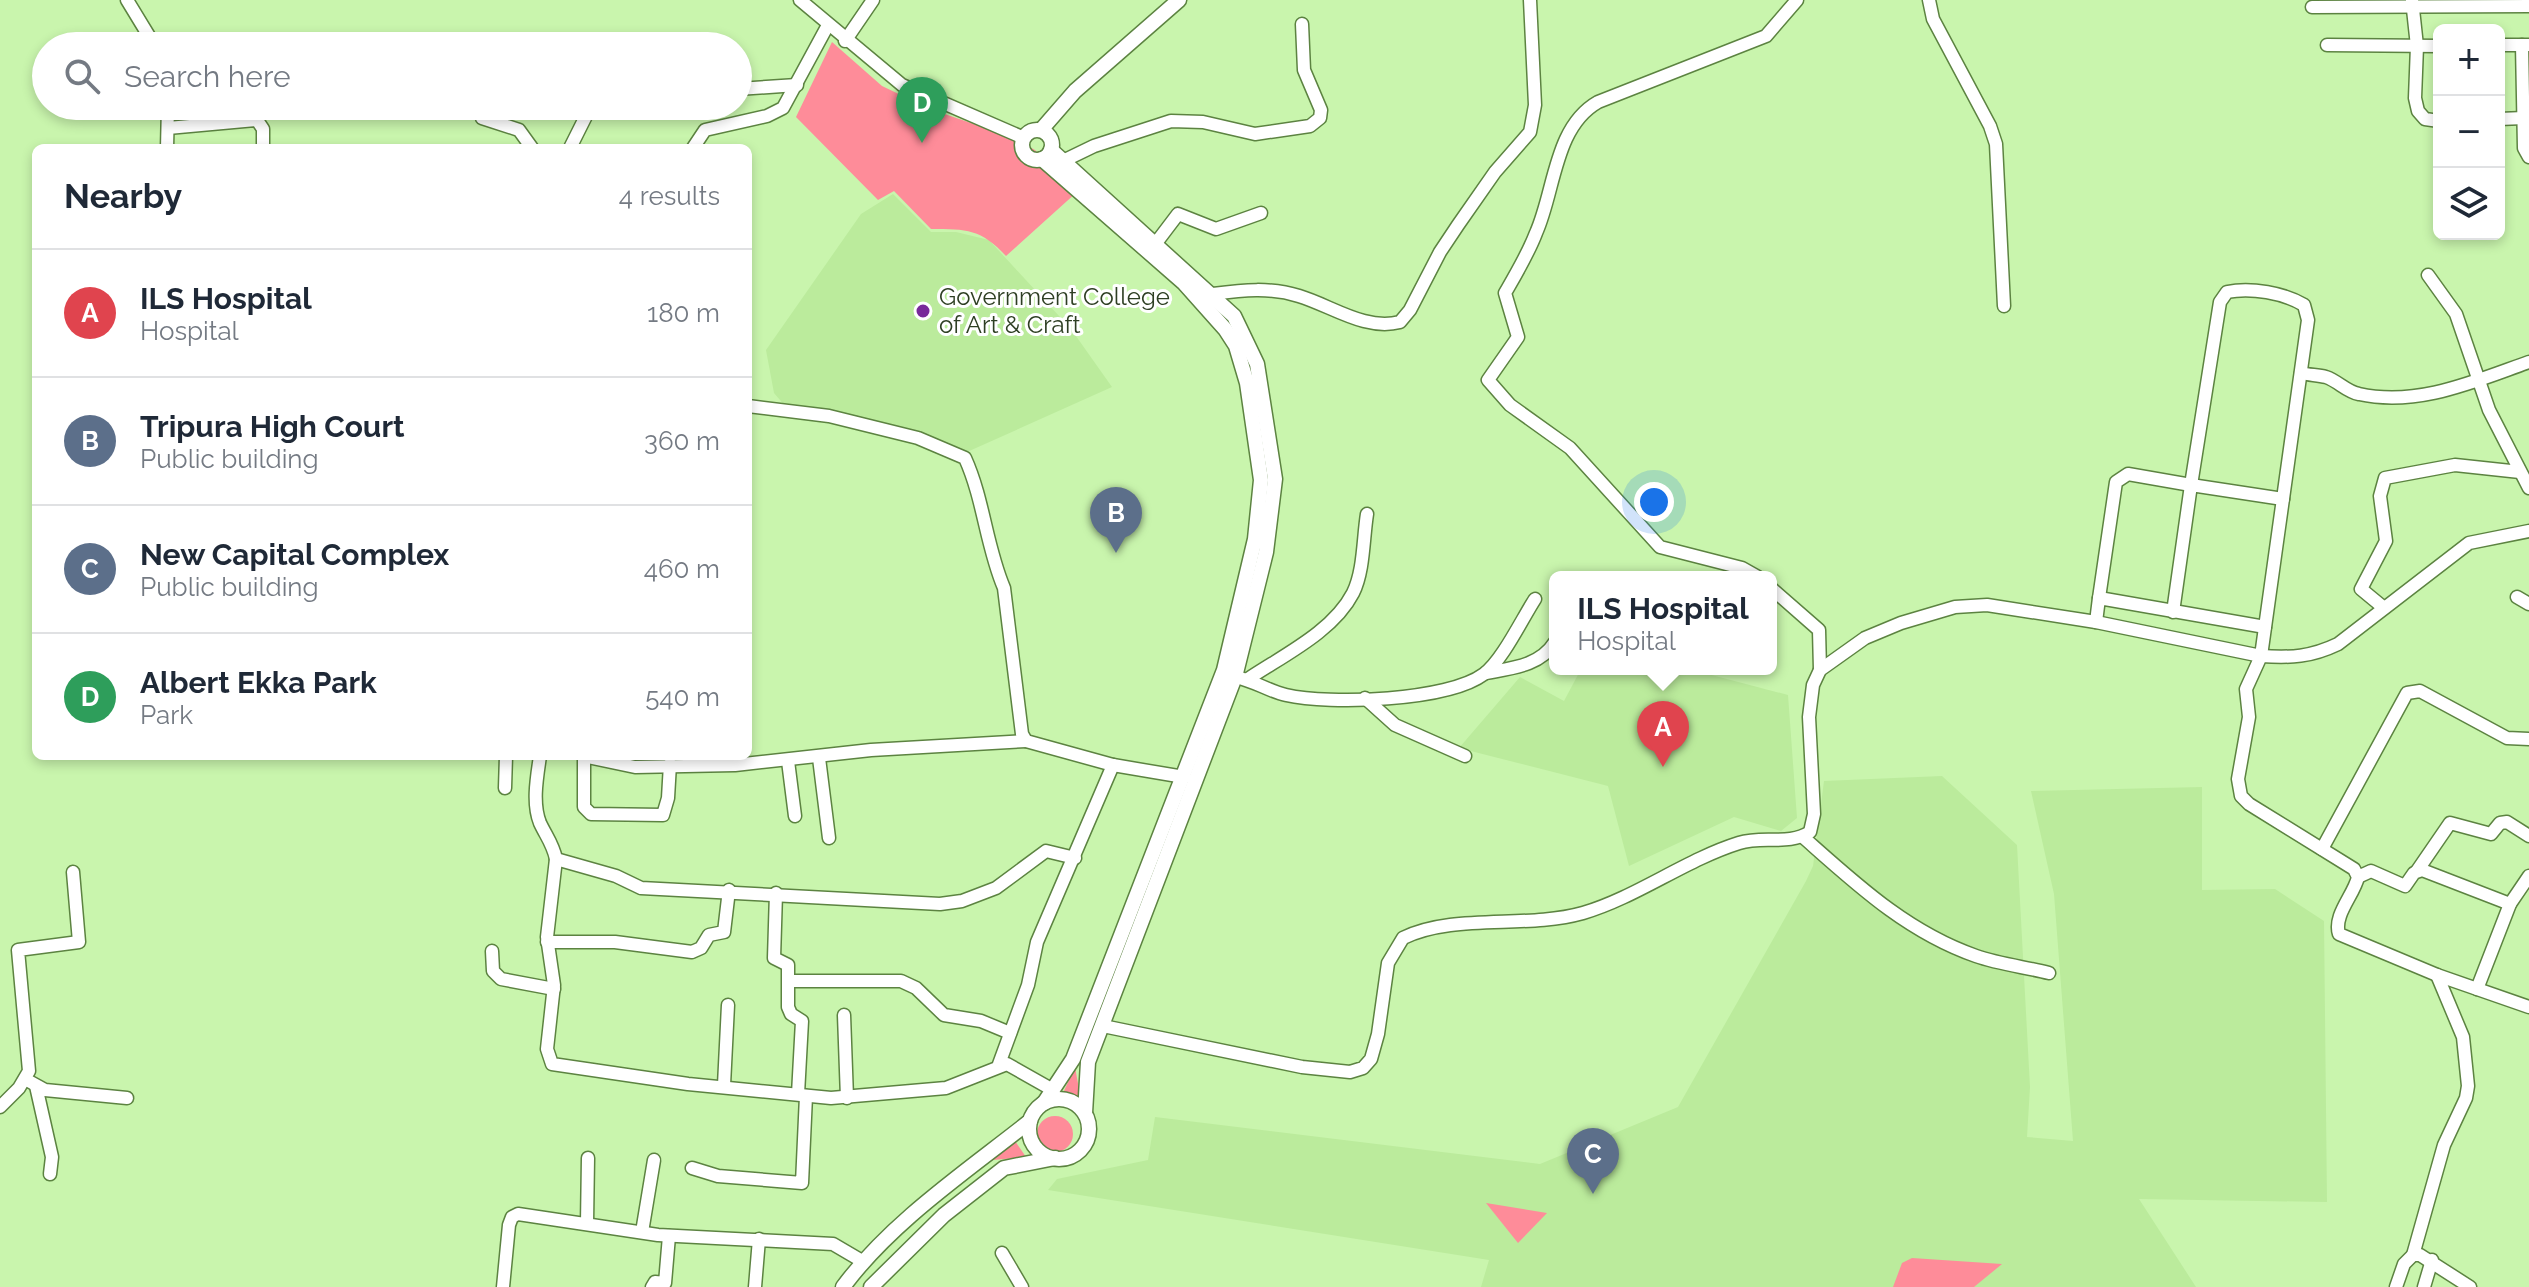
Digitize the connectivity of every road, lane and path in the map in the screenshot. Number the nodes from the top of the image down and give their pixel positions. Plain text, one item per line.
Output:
1 (127, 0) edge
2 (800, 0) edge
3 (873, 0) edge
4 (1179, 0) edge
5 (1530, 0) edge
6 (1797, 0) edge
7 (1929, 0) edge
8 (2413, 2) edge
9 (2529, 6) edge
10 (2312, 7) dead end
11 (1302, 24) dead end
12 (828, 25) junction
13 (146, 32) edge
14 (845, 41) junction
15 (2327, 45) dead end
16 (2505, 45) edge
17 (2526, 45) edge
18 (2417, 46) junction
19 (2433, 46) edge
20 (797, 85) junction
21 (752, 88) edge
22 (2524, 118) junction
23 (752, 119) edge
24 (2505, 119) edge
25 (168, 120) edge
26 (257, 120) edge
27 (257, 120) edge
28 (484, 120) edge
29 (584, 120) edge
30 (749, 120) edge
31 (2433, 120) edge
32 (168, 128) junction
33 (1041, 130) junction
34 (1024, 138) junction
35 (167, 144) edge
36 (263, 144) edge
37 (529, 144) edge
38 (572, 144) edge
39 (696, 144) edge
40 (1046, 154) junction
41 (2529, 157) edge
42 (1063, 161) junction
43 (1261, 213) dead end
44 (1156, 243) junction
45 (2428, 275) dead end
46 (1213, 294) junction
47 (2004, 306) dead end
48 (2529, 362) edge
49 (2301, 373) junction
50 (2479, 381) junction
51 (752, 406) edge
52 (2520, 472) junction
53 (2191, 485) junction
54 (2529, 488) edge
55 (2283, 499) junction
56 (1367, 514) dead end
57 (2529, 531) edge
58 (1747, 571) edge
59 (1777, 593) edge
60 (2099, 598) junction
61 (1535, 599) dead end
62 (2384, 608) junction
63 (2173, 612) junction
64 (2096, 622) junction
65 (2265, 627) junction
66 (1549, 651) edge
67 (2261, 656) junction
68 (1820, 670) junction
69 (1486, 673) junction
70 (1241, 678) junction
71 (1365, 698) junction
72 (2529, 739) edge
73 (1026, 741) junction
74 (1465, 756) dead end
75 (819, 758) junction
76 (506, 760) edge
77 (540, 760) edge
78 (584, 760) edge
79 (603, 760) edge
80 (747, 760) edge
81 (788, 761) junction
82 (670, 764) junction
83 (1113, 765) junction
84 (1184, 777) junction
85 (505, 788) dead end
86 (795, 816) dead end
87 (2529, 836) edge
88 (1803, 837) junction
89 (829, 838) dead end
90 (2322, 849) junction
91 (1075, 858) junction
92 (556, 859) junction
93 (2417, 871) junction
94 (73, 872) dead end
95 (2529, 876) edge
96 (2358, 877) junction
97 (729, 890) junction
98 (776, 893) junction
99 (2510, 904) junction
100 (547, 942) junction
101 (492, 951) dead end
102 (2049, 973) dead end
103 (2437, 975) junction
104 (790, 981) junction
105 (554, 989) junction
106 (2477, 989) junction
107 (728, 1005) dead end
108 (2529, 1007) edge
109 (844, 1015) dead end
110 (1103, 1026) junction
111 (1010, 1033) junction
112 (999, 1064) junction
113 (30, 1083) junction
114 (724, 1085) junction
115 (1053, 1090) junction
116 (802, 1095) junction
117 (127, 1098) dead end
118 (847, 1098) junction
119 (1044, 1103) junction
120 (0, 1107) edge
121 (1085, 1113) junction
122 (1030, 1121) junction
123 (588, 1158) dead end
124 (1055, 1158) junction
125 (654, 1160) dead end
126 (692, 1168) dead end
127 (50, 1174) dead end
128 (587, 1223) junction
129 (642, 1232) junction
130 (669, 1236) junction
131 (759, 1239) junction
132 (1002, 1253) dead end
133 (2413, 1255) junction
134 (2432, 1260) junction
135 (862, 1261) junction
136 (503, 1287) edge
137 (652, 1287) edge
138 (755, 1287) edge
139 (843, 1287) edge
140 (871, 1287) edge
141 (1022, 1287) edge
142 (2396, 1287) edge
143 (2424, 1287) edge
144 (2470, 1287) edge

1 - 13 street
2 - 12 street
3 - 14 street
4 - 33 main road
5 - 46 street
6 - 58 street
7 - 47 street
8 - 9 street
8 - 10 street
8 - 18 street
11 - 42 street
12 - 14 street
12 - 20 street
14 - 34 street
15 - 18 street
16 - 17 street
17 - 22 street
18 - 19 street
18 - 31 street
20 - 21 street
20 - 23 street
22 - 24 street
22 - 41 street
25 - 32 street
26 - 32 street
27 - 36 street
28 - 37 street
29 - 38 street
30 - 39 street
32 - 35 street
33 - 34 main road
33 - 40 main road
34 - 40 main road
40 - 42 main road
40 - 84 main road
42 - 44 main road
43 - 44 street
44 - 46 main road
45 - 50 street
46 - 70 main road
48 - 50 street
49 - 50 street
49 - 53 street
49 - 55 street
50 - 52 street
51 - 73 street
52 - 54 street
52 - 62 street
53 - 55 street
53 - 60 street
53 - 63 street
55 - 65 street
56 - 70 street
57 - 62 street
59 - 68 street
60 - 63 street
60 - 64 street
61 - 69 street
62 - 67 street
63 - 65 street
64 - 67 street
64 - 68 street
65 - 67 street
66 - 69 street
67 - 90 street
68 - 88 street
69 - 71 street
70 - 71 street
70 - 110 main road
71 - 74 street
72 - 90 street
73 - 75 street
73 - 83 street
75 - 81 street
75 - 89 street
76 - 85 street
77 - 92 street
78 - 82 street
79 - 82 street
80 - 81 street
80 - 82 street
81 - 86 street
83 - 84 street
83 - 91 street
84 - 115 main road
87 - 93 street
88 - 102 street
88 - 110 street
90 - 96 street
91 - 98 street
91 - 111 street
92 - 97 street
92 - 100 street
93 - 96 street
93 - 99 street
94 - 113 street
95 - 99 street
96 - 103 street
97 - 98 street
97 - 100 street
98 - 104 street
99 - 106 street
100 - 105 street
101 - 105 street
103 - 106 street
103 - 133 street
104 - 111 street
104 - 116 street
105 - 114 street
106 - 108 street
107 - 114 street
109 - 118 street
110 - 121 main road
111 - 112 street
112 - 115 street
112 - 118 street
113 - 117 street
113 - 120 street
113 - 127 street
114 - 116 street
115 - 119 main road
116 - 118 street
116 - 126 street
119 - 121 main road
119 - 122 main road
121 - 124 main road
122 - 124 main road
122 - 135 main road
123 - 128 street
124 - 140 main road
125 - 129 street
128 - 129 street
128 - 136 street
129 - 130 street
130 - 131 street
130 - 137 street
131 - 135 street
131 - 138 street
132 - 141 street
133 - 134 street
133 - 142 street
134 - 143 street
134 - 144 street
135 - 139 main road

